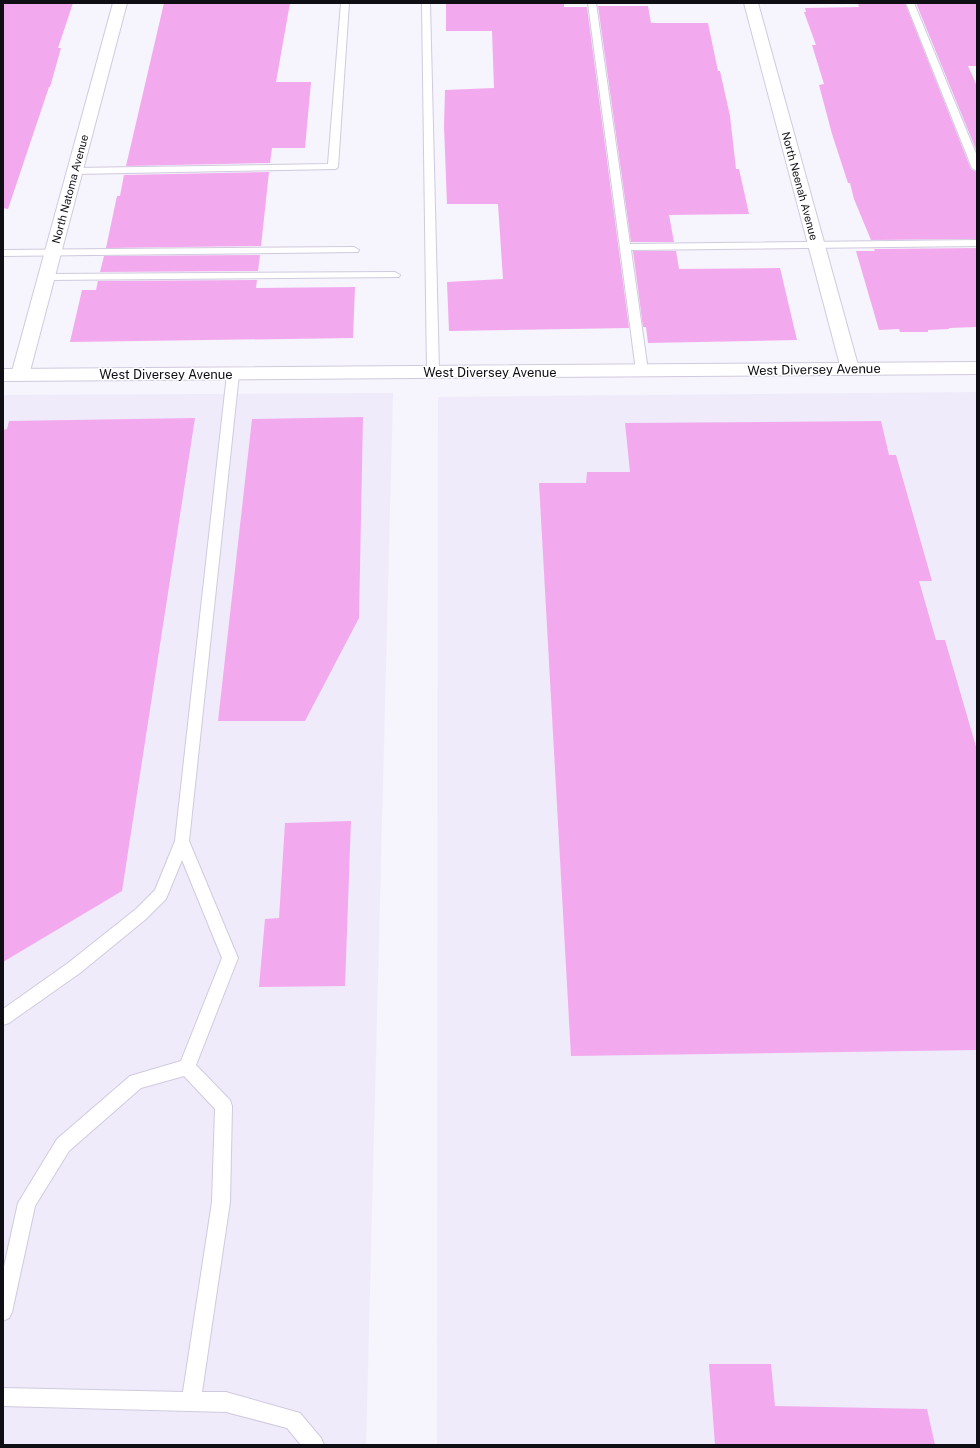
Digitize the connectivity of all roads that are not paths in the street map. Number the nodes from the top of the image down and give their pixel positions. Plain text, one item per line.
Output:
1 (120, 3) edge
2 (345, 3) edge
3 (426, 3) edge
4 (592, 3) edge
5 (751, 3) edge
6 (910, 3) edge
7 (977, 168) edge
8 (75, 171) junction
9 (977, 243) edge
10 (816, 244) junction
11 (625, 247) junction
12 (354, 250) dead end
13 (3, 253) edge
14 (53, 253) junction
15 (395, 275) dead end
16 (46, 277) junction
17 (977, 368) edge
18 (850, 369) junction
19 (642, 371) junction
20 (433, 372) junction
21 (233, 374) junction
22 (11, 375) edge
23 (182, 841) junction
24 (3, 1018) edge
25 (188, 1067) junction
26 (3, 1312) edge
27 (3, 1397) edge
28 (191, 1401) junction
29 (314, 1445) edge

1 - 8 street, North Natoma Avenue
2 - 8 lane
3 - 20 lane
4 - 11 lane
5 - 10 street, North Neenah Avenue
6 - 7 lane
8 - 14 street, North Natoma Avenue
9 - 10 lane
10 - 11 lane
10 - 18 street, North Neenah Avenue
11 - 19 lane
12 - 14 lane
13 - 14 lane
14 - 16 street, North Natoma Avenue
15 - 16 lane
16 - 22 street, North Natoma Avenue
17 - 18 street, West Diversey Avenue
18 - 19 street, West Diversey Avenue
19 - 20 street, West Diversey Avenue
20 - 21 street, West Diversey Avenue
21 - 22 street, West Diversey Avenue
21 - 23 lane
23 - 24 lane
23 - 25 lane
25 - 26 lane
25 - 28 lane
27 - 28 lane
28 - 29 lane

